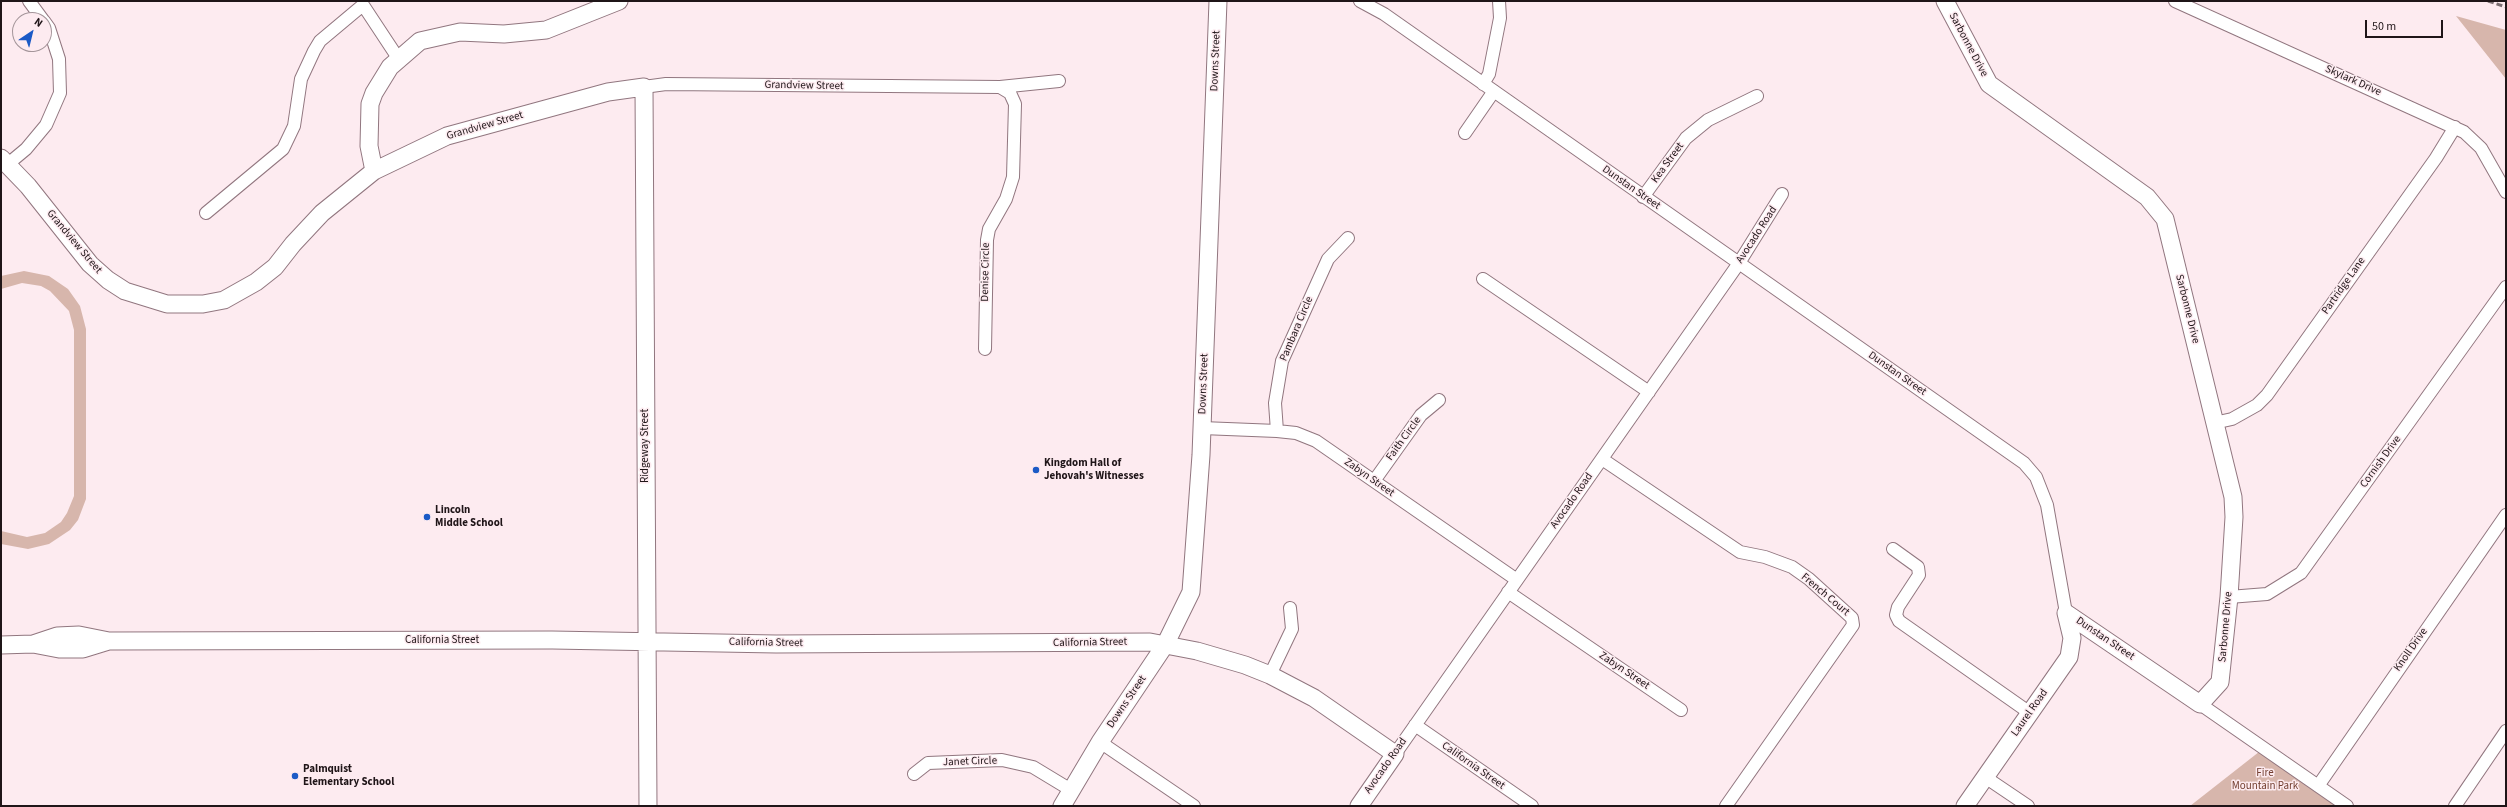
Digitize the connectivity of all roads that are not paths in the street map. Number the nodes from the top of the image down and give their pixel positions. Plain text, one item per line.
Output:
1 (29, 1) edge
2 (619, 1) edge
3 (1218, 1) edge
4 (1360, 1) edge
5 (1499, 1) edge
6 (1945, 1) edge
7 (2175, 1) edge
8 (37, 12) edge
9 (52, 37) edge
10 (398, 58) junction
11 (1059, 81) dead end
12 (1483, 84) junction
13 (644, 87) junction
14 (1000, 87) junction
15 (1494, 92) junction
16 (1757, 96) dead end
17 (2455, 127) junction
18 (1465, 134) dead end
19 (4, 161) edge
20 (374, 171) junction
21 (2506, 192) edge
22 (1782, 194) dead end
23 (1643, 197) junction
24 (206, 214) dead end
25 (1348, 238) dead end
26 (1739, 263) junction
27 (1483, 279) dead end
28 (2506, 287) edge
29 (985, 349) dead end
30 (1649, 392) junction
31 (1439, 400) dead end
32 (2214, 423) junction
33 (1202, 428) junction
34 (1277, 430) junction
35 (1602, 459) junction
36 (1374, 481) junction
37 (2506, 515) edge
38 (1893, 549) dead end
39 (1517, 580) junction
40 (1508, 592) junction
41 (2229, 597) junction
42 (1290, 608) dead end
43 (2066, 613) junction
44 (645, 641) junction
45 (1, 645) edge
46 (1165, 645) junction
47 (1270, 675) junction
48 (2200, 704) junction
49 (1681, 710) dead end
50 (2030, 713) junction
51 (1415, 725) junction
52 (2506, 732) edge
53 (1100, 742) junction
54 (1395, 754) junction
55 (914, 774) dead end
56 (1985, 778) junction
57 (2318, 786) junction
58 (1072, 790) junction
59 (648, 806) edge
60 (1062, 806) edge
61 (1194, 806) edge
62 (1359, 806) edge
63 (1532, 806) edge
64 (1726, 806) edge
65 (1965, 806) edge
66 (2028, 806) edge
67 (2347, 806) edge
68 (2455, 806) edge

1 - 8 street
2 - 10 main road
3 - 33 main road, Downs Street
4 - 12 street, Dunstan Street
5 - 12 street
6 - 32 main road, Sarbonne Drive
7 - 17 street, Skylark Drive
9 - 19 street
10 - 20 main road
10 - 24 street
11 - 14 street, Grandview Street
12 - 15 street, Dunstan Street
13 - 14 street, Grandview Street
13 - 20 main road, Grandview Street
13 - 44 main road, Ridgeway Street
14 - 29 street, Denise Circle
15 - 18 street
15 - 23 street, Dunstan Street
16 - 23 street, Kea Street
17 - 21 street, Skylark Drive
17 - 32 street, Partridge Lane
19 - 20 main road, Grandview Street
22 - 26 street, Avocado Road
23 - 26 street, Dunstan Street
25 - 34 street, Pambara Circle
26 - 30 street, Avocado Road
26 - 43 street, Dunstan Street
27 - 30 street
28 - 41 street, Cornish Drive
30 - 35 street, Avocado Road
31 - 36 street, Faith Circle
32 - 41 main road, Sarbonne Drive
33 - 34 street, Zabyn Street
33 - 46 main road, Downs Street
34 - 36 street, Zabyn Street
35 - 39 street, Avocado Road
35 - 64 street, French Court
36 - 39 street, Zabyn Street
37 - 57 street, Knoll Drive
38 - 50 street
39 - 40 street, Avocado Road
40 - 49 street, Zabyn Street
40 - 51 street, Avocado Road
41 - 48 main road, Sarbonne Drive
42 - 47 street
43 - 48 main road, Dunstan Street
43 - 50 main road, Laurel Road
44 - 45 main road, California Street
44 - 46 main road, California Street
44 - 59 main road, Ridgeway Street
46 - 47 main road, California Street
46 - 53 main road, Downs Street
47 - 54 main road, California Street
48 - 57 street, Dunstan Street
50 - 56 main road, Laurel Road
51 - 54 street, Avocado Road
51 - 63 street, California Street
52 - 68 street
53 - 58 main road, Downs Street
53 - 61 street
54 - 62 main road, Avocado Road
55 - 58 street, Janet Circle
56 - 65 main road, Laurel Road
56 - 66 street
57 - 67 street, Dunstan Street
58 - 60 main road, Downs Street

